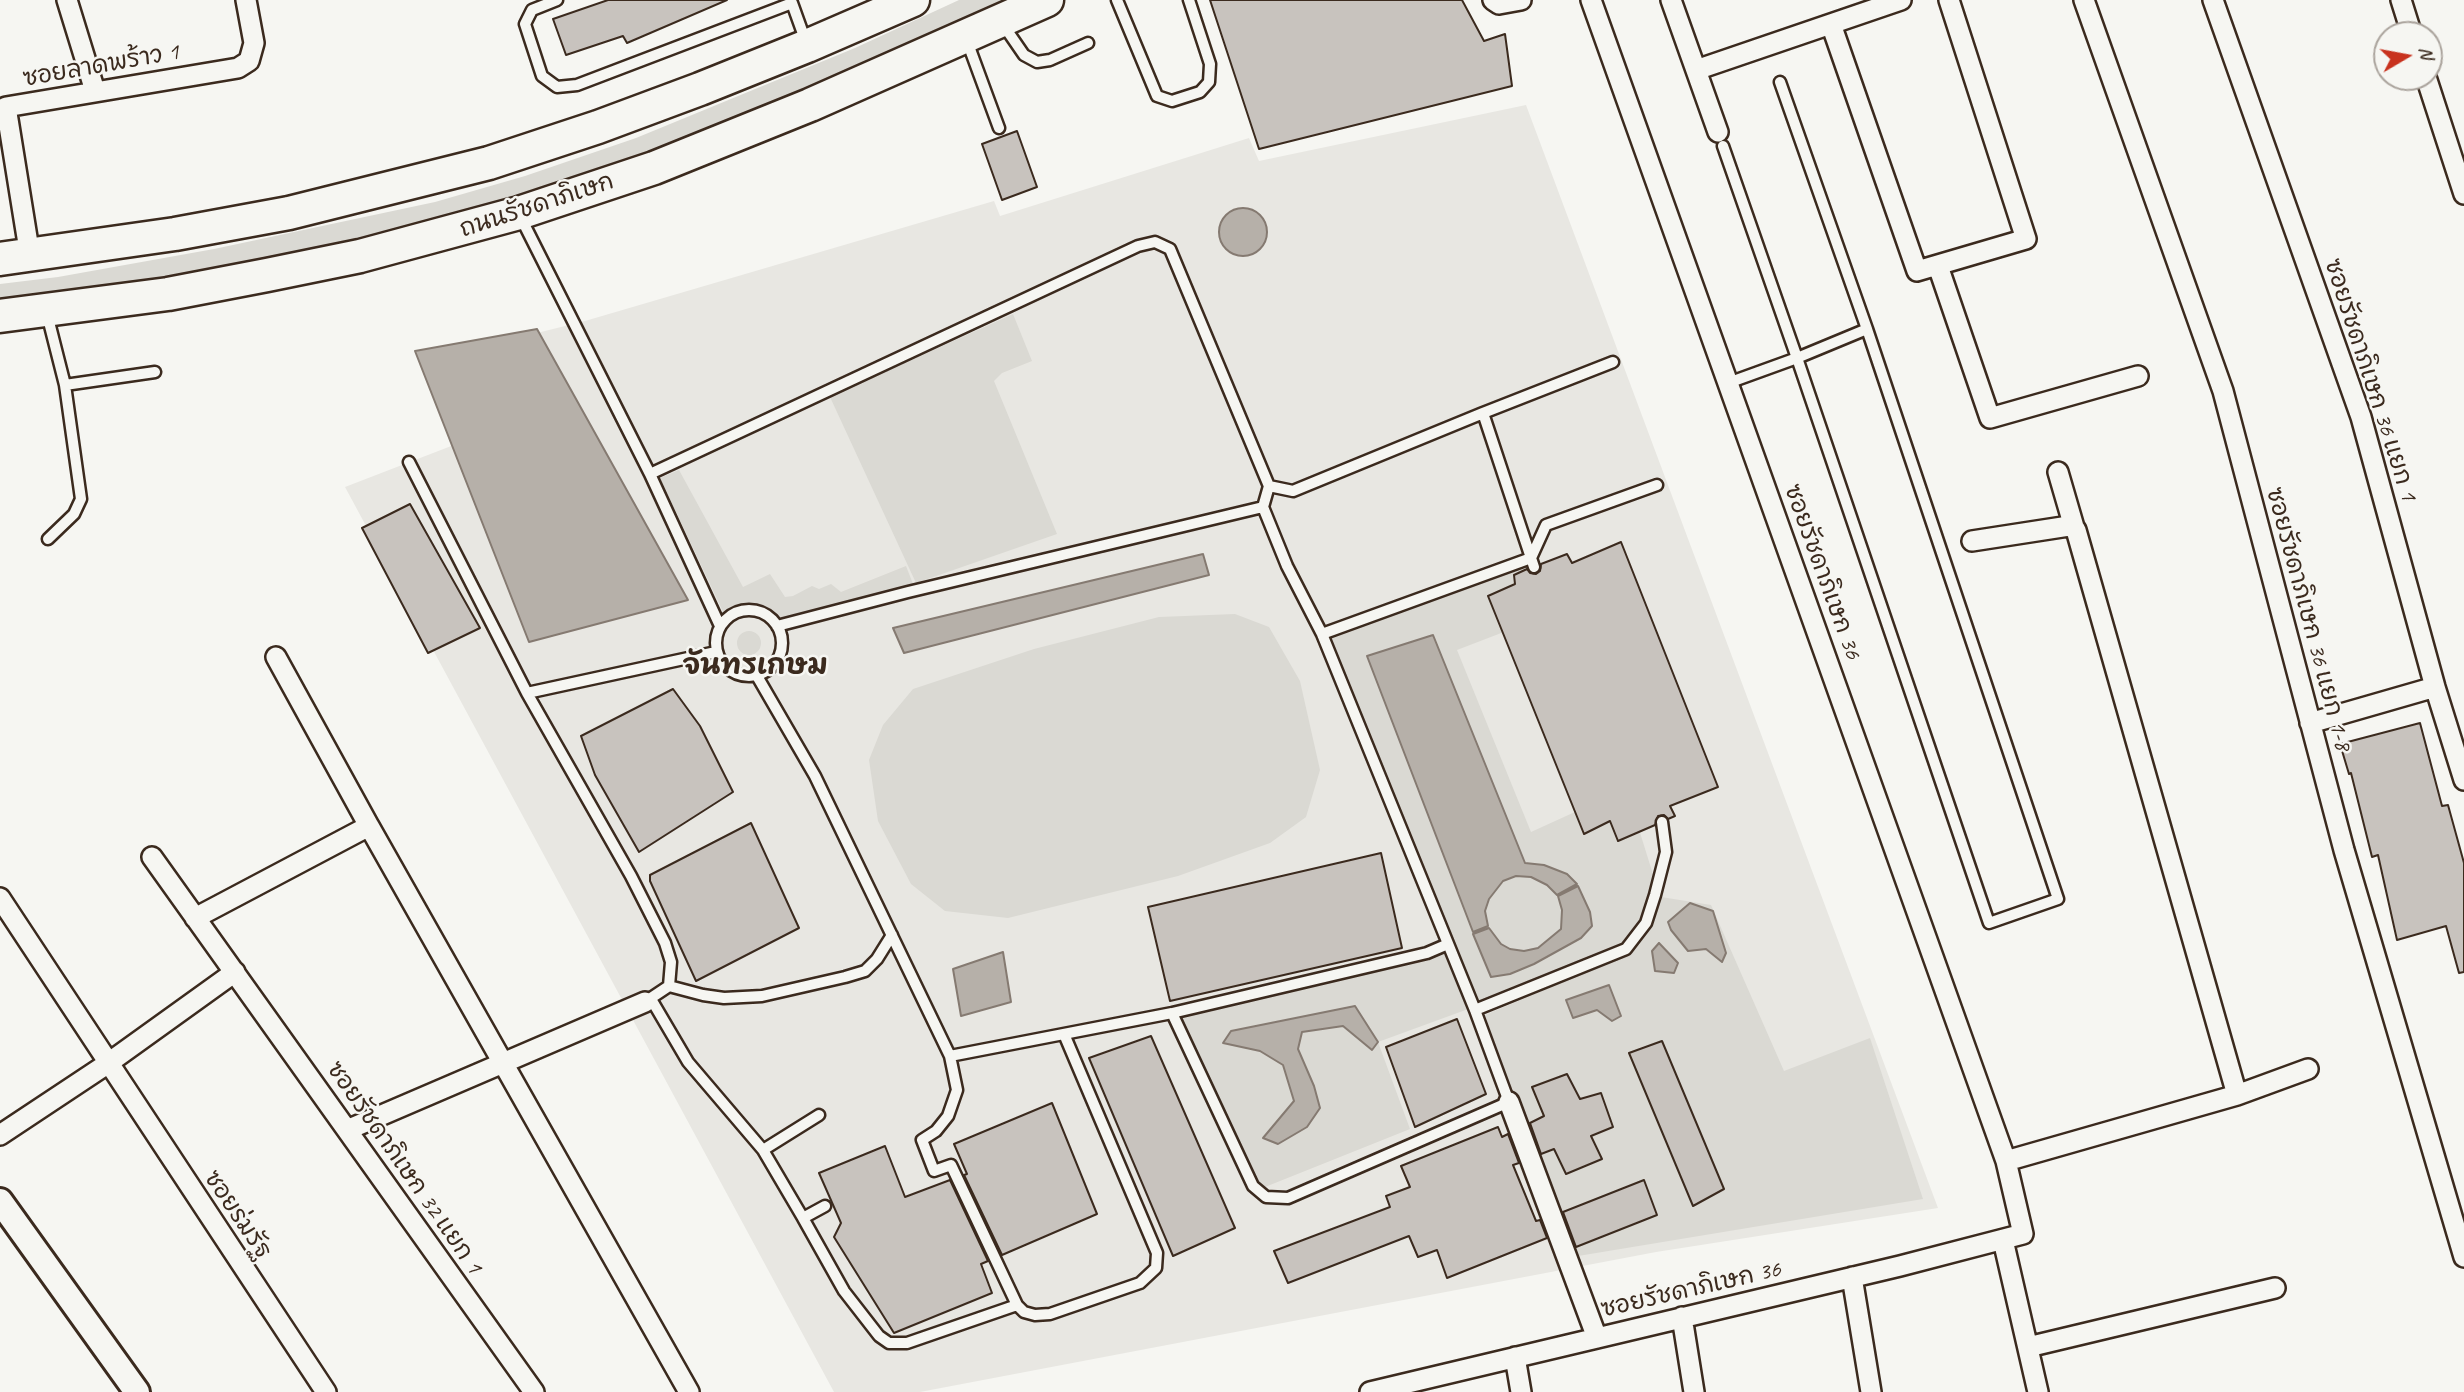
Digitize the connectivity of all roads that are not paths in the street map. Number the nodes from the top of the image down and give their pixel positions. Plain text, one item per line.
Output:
1 (66, 0) edge
2 (246, 0) edge
3 (557, 0) edge
4 (912, 0) edge
5 (1047, 0) edge
6 (1117, 0) edge
7 (1189, 0) edge
8 (1493, 0) edge
9 (1521, 0) edge
10 (1591, 0) edge
11 (1671, 0) edge
12 (1901, 0) edge
13 (1949, 0) edge
14 (2084, 0) edge
15 (2213, 0) edge
16 (2401, 0) edge
17 (795, 1) edge
18 (2408, 21) edge
19 (1001, 22) junction
20 (1831, 24) junction
21 (965, 37) junction
22 (1088, 43) dead end
23 (807, 46) junction
24 (1696, 70) junction
25 (1780, 82) dead end
26 (95, 91) junction
27 (2431, 91) edge
28 (999, 128) dead end
29 (1721, 139) joint
30 (2464, 194) edge
31 (519, 213) junction
32 (15, 257) edge
33 (1938, 266) junction
34 (46, 310) junction
35 (0, 316) edge
36 (1867, 329) junction
37 (1797, 358) junction
38 (1613, 362) dead end
39 (155, 372) dead end
40 (2138, 376) dead end
41 (1728, 383) junction
42 (65, 386) junction
43 (1483, 413) junction
44 (409, 462) dead end
45 (2058, 472) dead end
46 (650, 474) junction
47 (1657, 485) dead end
48 (1269, 486) junction
49 (1264, 507) junction
50 (2074, 527) junction
51 (48, 539) dead end
52 (1972, 541) dead end
53 (1532, 563) junction
54 (720, 626) junction
55 (777, 626) junction
56 (1322, 635) junction
57 (716, 652) junction
58 (276, 657) dead end
59 (757, 676) junction
60 (2435, 687) junction
61 (527, 693) junction
62 (2310, 723) junction
63 (2464, 780) edge
64 (1662, 822) dead end
65 (369, 826) junction
66 (152, 857) dead end
67 (0, 898) edge
68 (195, 918) junction
69 (892, 935) junction
70 (1448, 944) junction
71 (235, 972) junction
72 (670, 986) junction
73 (648, 1001) junction
74 (1475, 1010) junction
75 (1172, 1013) junction
76 (1064, 1034) junction
77 (950, 1056) junction
78 (503, 1062) junction
79 (107, 1064) junction
80 (2308, 1069) dead end
81 (2237, 1095) junction
82 (1509, 1102) junction
83 (819, 1115) dead end
84 (347, 1130) junction
85 (0, 1135) edge
86 (763, 1150) junction
87 (2006, 1161) junction
88 (0, 1201) edge
89 (825, 1206) dead end
90 (803, 1218) junction
91 (2003, 1240) junction
92 (2464, 1256) edge
93 (1852, 1278) junction
94 (2275, 1288) dead end
95 (1017, 1305) junction
96 (1682, 1317) junction
97 (1597, 1338) junction
98 (2028, 1347) junction
99 (1515, 1357) junction
100 (137, 1392) edge
101 (326, 1392) edge
102 (534, 1392) edge
103 (689, 1392) edge
104 (1370, 1392) edge
105 (1521, 1392) edge
106 (1694, 1392) edge
107 (1871, 1392) edge
108 (2038, 1392) edge

1 - 26 street
2 - 26 street, ซอยลาดพร้าว 1
3 - 17 lane
4 - 23 main road
5 - 19 main road, ถนนรัชดาภิเษก
6 - 7 lane
8 - 9 street
10 - 41 street, ซอยรัชดาภิเษก 36
11 - 24 street
12 - 20 street
13 - 33 street
14 - 62 street, ซอยรัชดาภิเษก 36 แยก 1-8
15 - 60 street, ซอยรัชดาภิเษก 36 แยก 1
16 - 18 street
17 - 23 lane
19 - 21 main road, ถนนรัชดาภิเษก
19 - 22 lane
20 - 24 street
20 - 33 street
21 - 28 lane
21 - 31 main road, ถนนรัชดาภิเษก
23 - 32 main road
24 - 29 street
25 - 36 lane
26 - 32 street, ซอยลาดพร้าว 1
27 - 30 street
29 - 37 lane
31 - 34 main road, ถนนรัชดาภิเษก
31 - 46 lane
33 - 40 street
34 - 35 main road, ถนนรัชดาภิเษก
34 - 42 lane
36 - 37 lane
36 - 37 lane
37 - 41 lane
38 - 43 lane
39 - 42 lane
41 - 87 street, ซอยรัชดาภิเษก 36
42 - 51 lane
43 - 48 lane
43 - 53 lane
44 - 61 lane
45 - 50 street
46 - 48 lane
46 - 54 lane
47 - 53 lane
48 - 49 lane
49 - 55 lane
49 - 56 lane
50 - 52 street
50 - 81 street
53 - 56 lane
54 - 55 lane
54 - 57 lane
55 - 59 lane
56 - 70 lane
57 - 59 lane
57 - 61 lane
58 - 65 street
59 - 69 lane
60 - 62 street
60 - 63 street, ซอยรัชดาภิเษก 36 แยก 1
61 - 72 lane
62 - 92 street, ซอยรัชดาภิเษก 36 แยก 1-8
64 - 74 lane
65 - 68 street
65 - 78 street
66 - 68 street, ซอยรัชดาภิเษก 32 แยก 1
67 - 79 street, ซอยร่มรัฐ
68 - 71 street, ซอยรัชดาภิเษก 32 แยก 1
69 - 72 lane
69 - 77 lane
70 - 74 lane
70 - 75 lane
71 - 79 street
71 - 84 street, ซอยรัชดาภิเษก 32 แยก 1
72 - 73 lane
73 - 78 street
73 - 86 lane
74 - 82 lane
75 - 76 lane
75 - 82 lane
76 - 77 lane
76 - 95 lane
77 - 95 lane
78 - 84 street
78 - 103 street
79 - 85 street
79 - 101 street, ซอยร่มรัฐ
80 - 81 street
81 - 87 street
82 - 97 street
83 - 86 lane
84 - 102 street, ซอยรัชดาภิเษก 32 แยก 1
86 - 90 lane
87 - 91 street, ซอยรัชดาภิเษก 36
88 - 100 street
89 - 90 lane
90 - 95 lane
91 - 93 street, ซอยรัชดาภิเษก 36
91 - 98 street
93 - 96 street, ซอยรัชดาภิเษก 36
93 - 107 street
94 - 98 street
96 - 97 street, ซอยรัชดาภิเษก 36
96 - 106 street
97 - 99 street, ซอยรัชดาภิเษก 36
98 - 108 street
99 - 104 street, ซอยรัชดาภิเษก 36
99 - 105 street

